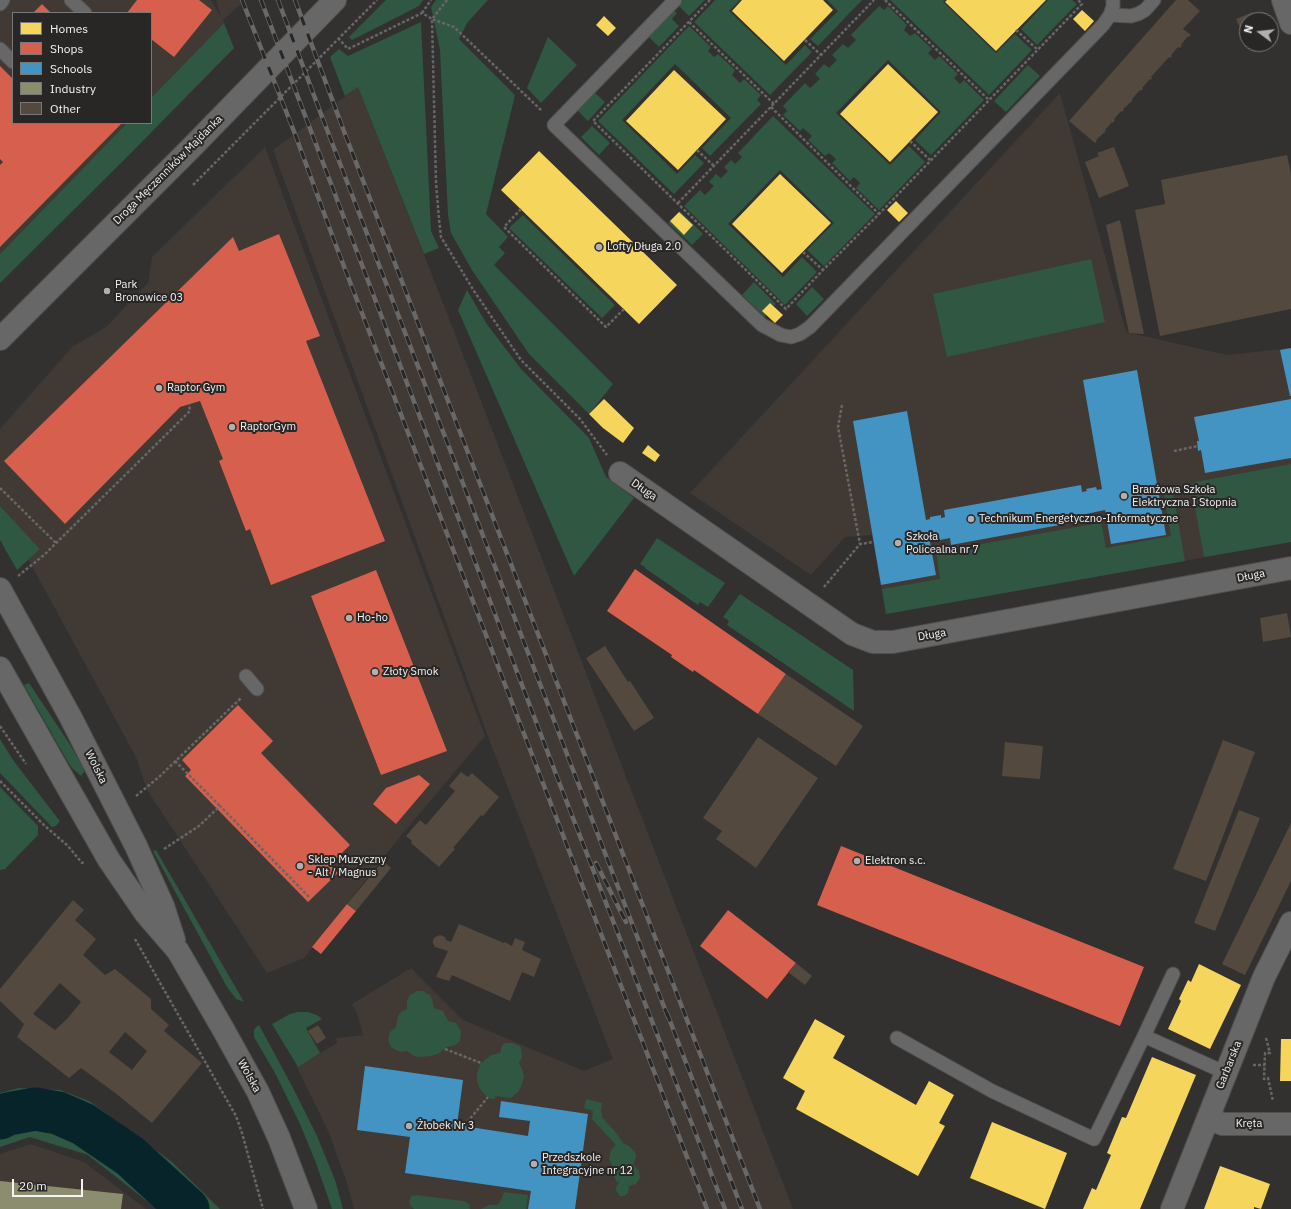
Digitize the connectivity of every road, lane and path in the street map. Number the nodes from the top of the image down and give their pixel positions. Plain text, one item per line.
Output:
1 (3, 0) edge
2 (71, 0) edge
3 (335, 0) edge
4 (377, 0) edge
5 (432, 0) edge
6 (447, 0) edge
7 (675, 0) edge
8 (710, 0) edge
9 (874, 0) edge
10 (885, 0) edge
11 (1078, 0) edge
12 (1113, 0) edge
13 (1154, 0) edge
14 (1283, 0) edge
15 (0, 4) edge
16 (83, 12) edge
17 (422, 13) junction
18 (1110, 14) junction
19 (432, 20) junction
20 (689, 22) junction
21 (1291, 24) edge
22 (1016, 30) dead end
23 (338, 38) junction
24 (805, 40) dead end
25 (0, 49) edge
26 (1038, 50) junction
27 (821, 55) junction
28 (12, 61) edge
29 (989, 100) junction
30 (774, 104) junction
31 (771, 107) junction
32 (547, 115) dead end
33 (910, 141) dead end
34 (697, 150) dead end
35 (930, 160) junction
36 (714, 166) junction
37 (193, 185) dead end
38 (678, 203) junction
39 (521, 209) dead end
40 (879, 214) junction
41 (803, 252) dead end
42 (822, 270) junction
43 (624, 309) dead end
44 (0, 338) edge
45 (190, 404) dead end
46 (842, 406) dead end
47 (1198, 446) dead end
48 (1174, 451) dead end
49 (620, 473) joint
50 (0, 488) edge
51 (1181, 488) dead end
52 (1158, 492) dead end
53 (873, 542) dead end
54 (56, 543) junction
55 (860, 544) junction
56 (1291, 568) edge
57 (22, 573) dead end
58 (0, 589) edge
59 (822, 589) dead end
60 (0, 668) edge
61 (246, 676) dead end
62 (257, 689) dead end
63 (242, 697) dead end
64 (175, 761) junction
65 (0, 781) edge
66 (110, 796) junction
67 (134, 797) dead end
68 (220, 806) junction
69 (82, 813) junction
70 (164, 849) dead end
71 (107, 856) junction
72 (310, 898) dead end
73 (1291, 923) edge
74 (134, 937) dead end
75 (178, 951) junction
76 (1173, 974) dead end
77 (1264, 1034) dead end
78 (1144, 1036) junction
79 (897, 1038) dead end
80 (445, 1049) dead end
81 (481, 1062) dead end
82 (1226, 1074) junction
83 (488, 1097) dead end
84 (1274, 1109) dead end
85 (1208, 1119) junction
86 (1291, 1124) edge
87 (464, 1126) dead end
88 (264, 1209) edge
89 (306, 1209) edge
90 (1172, 1209) edge

1 - 15 lane
2 - 16 lane
3 - 44 street, Droga Męczenników Majdanka
4 - 23 path
5 - 17 path
6 - 19 path
7 - 18 lane
8 - 20 path
9 - 27 path
10 - 29 path
11 - 26 path
12 - 18 lane
13 - 18 lane
14 - 21 street
17 - 19 path
17 - 23 path
19 - 32 path
19 - 49 path
20 - 30 path
20 - 38 path
22 - 26 path
23 - 37 path
24 - 27 path
25 - 28 lane
26 - 29 path
27 - 30 path
29 - 35 path
30 - 31 path
31 - 36 path
31 - 40 path
33 - 35 path
34 - 36 path
35 - 40 path
36 - 38 path
38 - 42 path
39 - 43 path
40 - 42 path
41 - 42 path
45 - 54 path
46 - 55 path
47 - 48 path
49 - 56 street, Długa
50 - 54 path
51 - 52 path
53 - 55 path
54 - 57 path
55 - 59 path
58 - 66 street, Wolska
60 - 69 street, Wolska
61 - 62 lane
63 - 64 path
64 - 67 path
64 - 68 path
65 - 71 path
66 - 69 street
66 - 75 street, Wolska
68 - 70 path
68 - 72 path
69 - 71 street, Wolska
71 - 75 street, Wolska
73 - 82 street, Garbarska
74 - 88 path
75 - 89 street, Wolska
76 - 78 lane
77 - 84 path
78 - 79 lane
78 - 82 lane
80 - 81 path
82 - 85 street, Garbarska
83 - 87 path
85 - 86 street, Kręta
85 - 90 street, Garbarska

